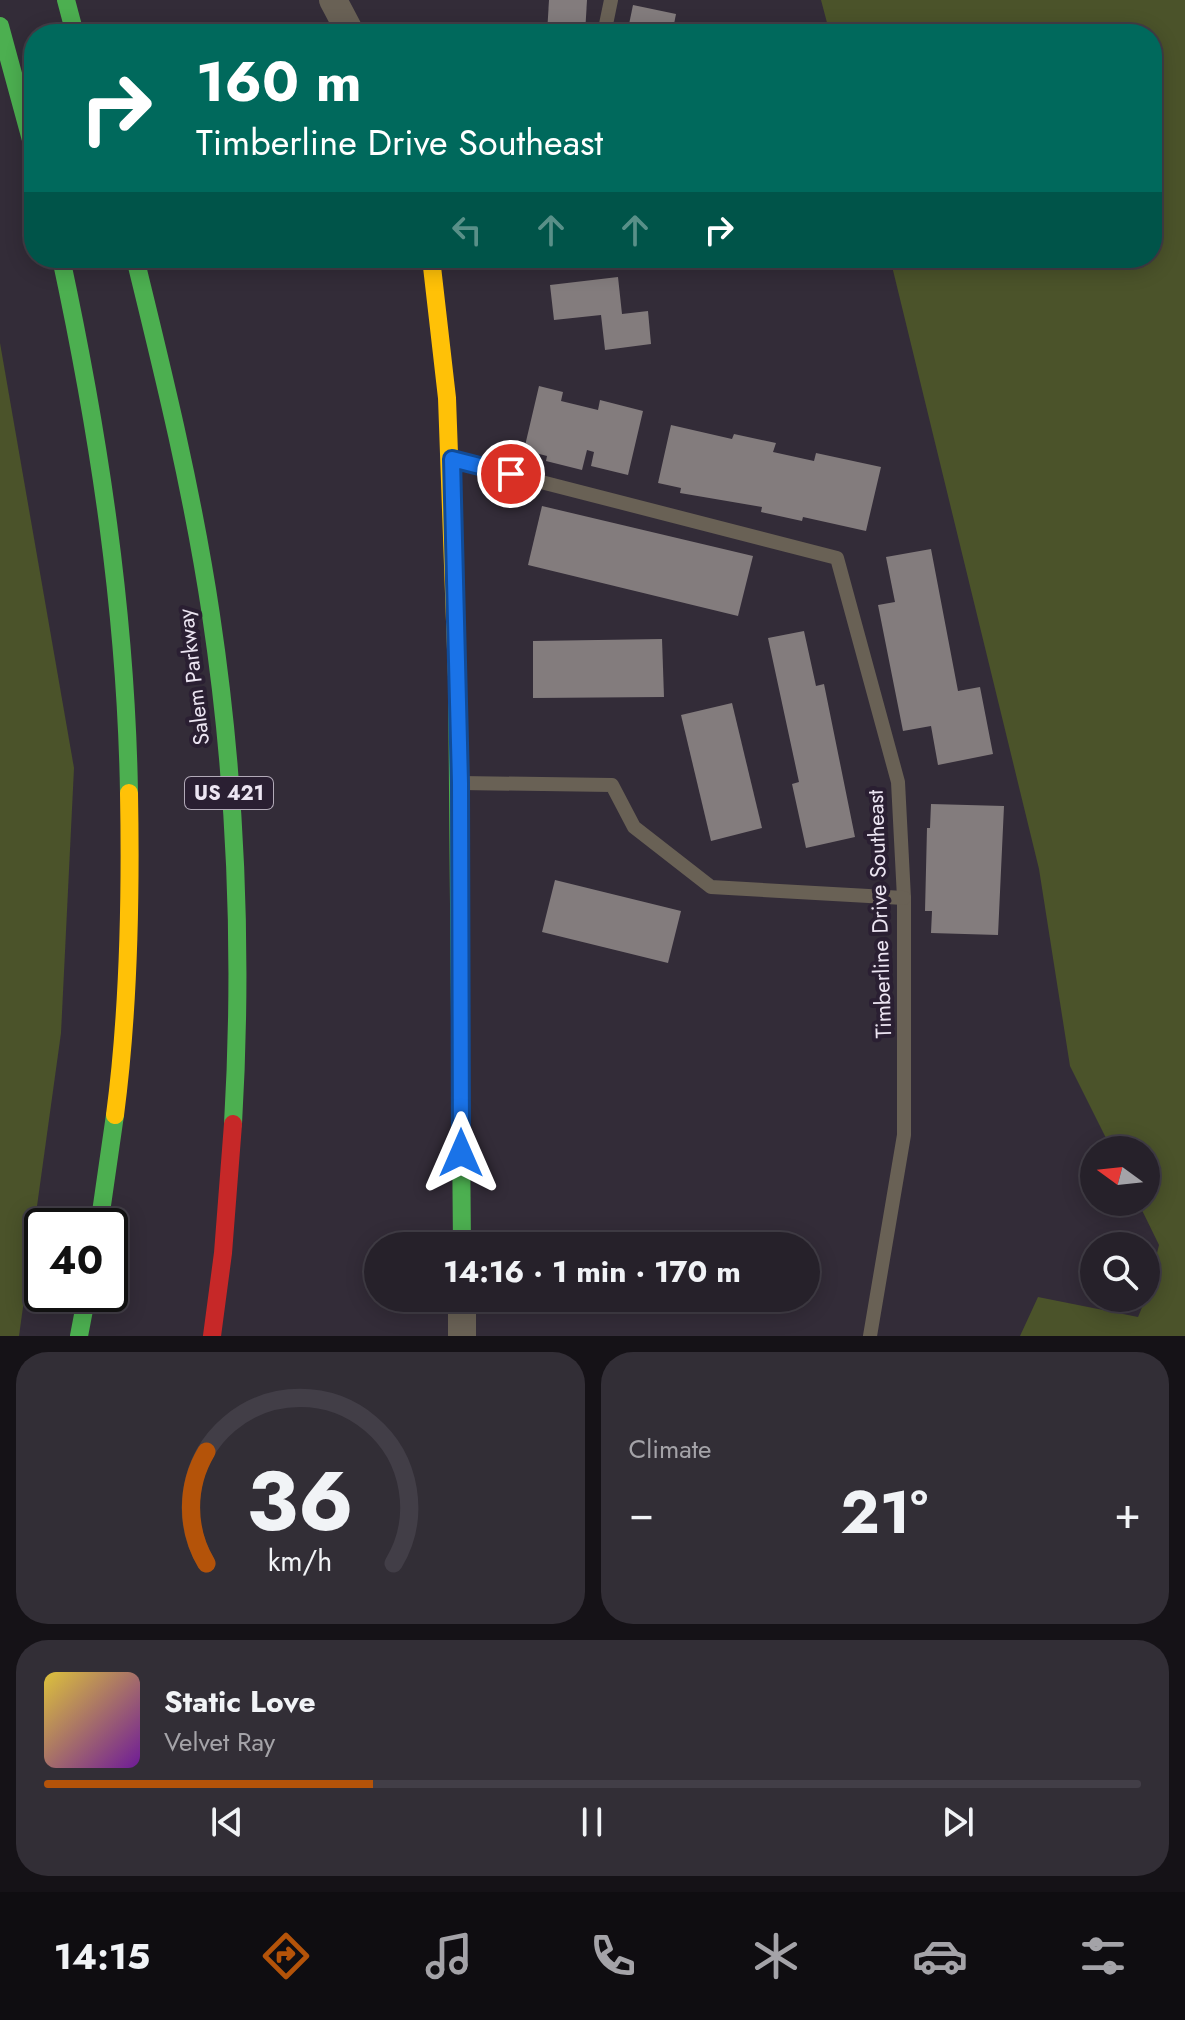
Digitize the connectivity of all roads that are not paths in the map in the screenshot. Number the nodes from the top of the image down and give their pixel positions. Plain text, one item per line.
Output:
1 (66, 0) edge
2 (333, 0) edge
3 (611, 0) edge
4 (72, 24) edge
5 (346, 24) edge
6 (606, 24) edge
7 (0, 26) edge
8 (24, 114) edge
9 (63, 268) edge
10 (137, 268) edge
11 (433, 268) edge
12 (452, 459) junction
13 (460, 783) junction
14 (904, 898) junction
15 (101, 1208) edge
16 (462, 1232) edge
17 (84, 1312) edge
18 (462, 1312) edge
19 (79, 1336) edge
20 (212, 1336) edge
21 (462, 1336) edge
22 (870, 1336) edge

1 - 4 main road
2 - 5 street
3 - 6 lane
7 - 8 main road
9 - 15 main road
10 - 20 main road, Salem Parkway / US 421
11 - 12 main road
12 - 13 main road
12 - 14 lane, Timberline Drive Southeast
13 - 14 lane
13 - 16 main road
14 - 22 lane, Timberline Drive Southeast
17 - 19 main road
18 - 21 street

